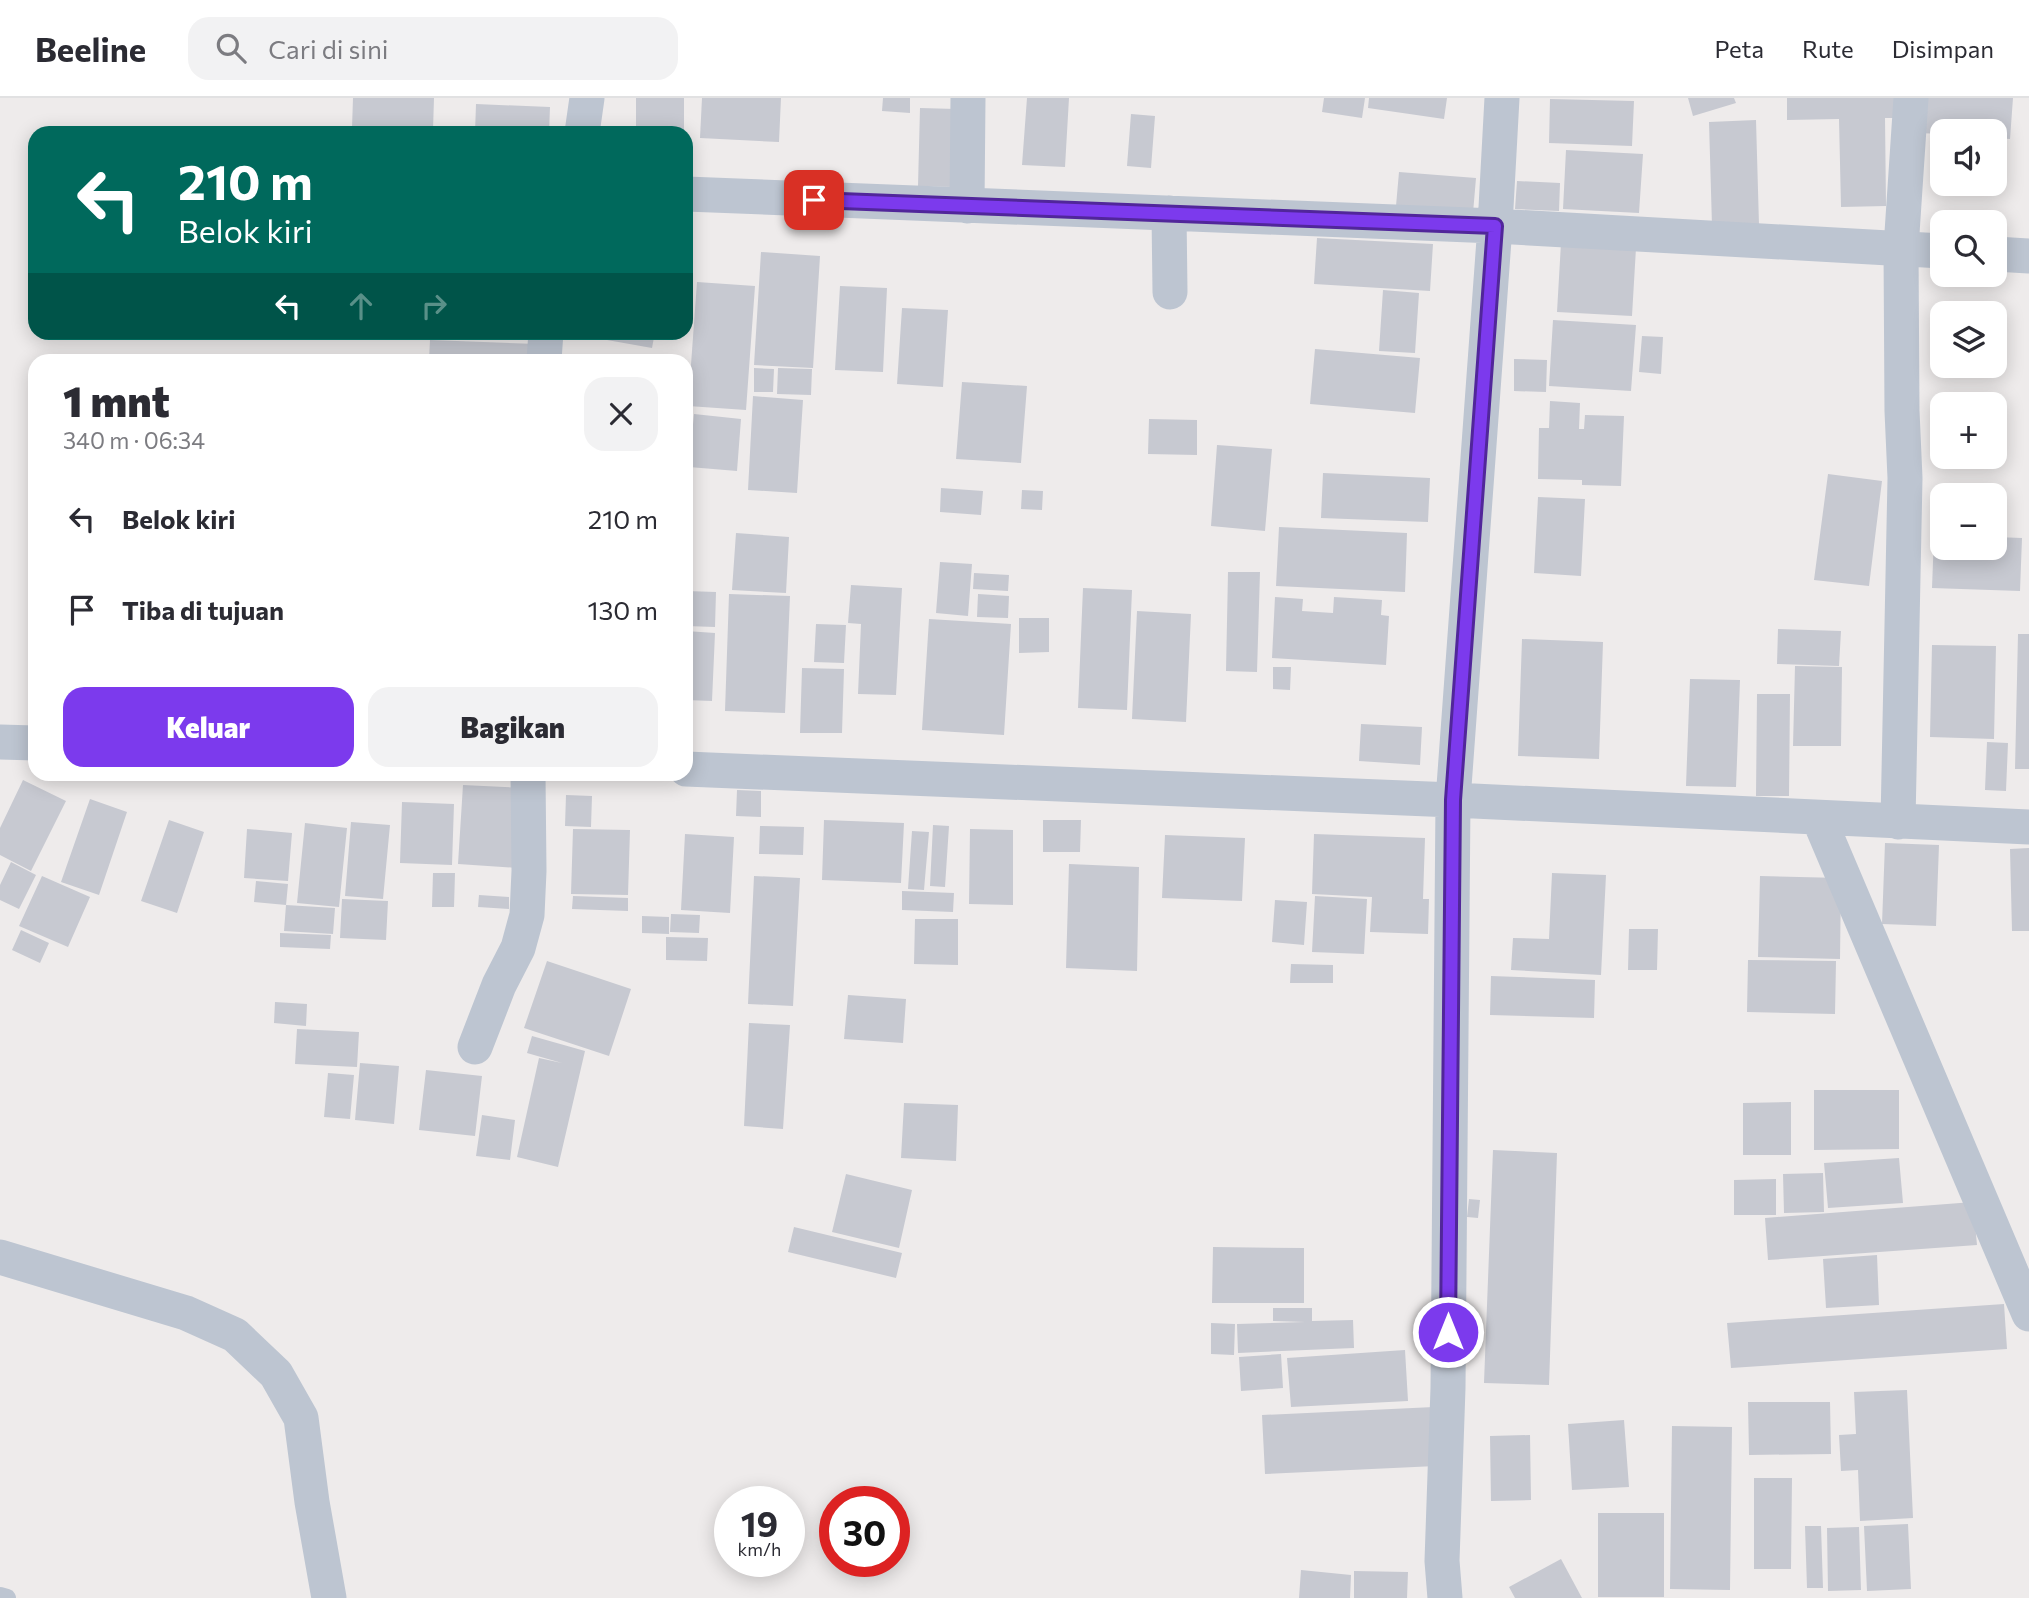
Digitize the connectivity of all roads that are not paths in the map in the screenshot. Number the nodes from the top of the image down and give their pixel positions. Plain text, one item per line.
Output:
1 (586, 98) edge
2 (968, 98) edge
3 (1502, 98) edge
4 (1911, 98) edge
5 (584, 126) edge
6 (693, 194) edge
7 (967, 205) junction
8 (1169, 213) junction
9 (1495, 226) junction
10 (1901, 248) junction
11 (1930, 250) edge
12 (2007, 255) edge
13 (2029, 256) edge
14 (1170, 292) dead end
15 (0, 742) edge
16 (28, 743) edge
17 (693, 769) edge
18 (528, 781) edge
19 (1453, 800) junction
20 (1819, 819) junction
21 (1898, 822) junction
22 (2029, 827) edge
23 (475, 1047) dead end
24 (0, 1257) edge
25 (2029, 1314) edge
26 (0, 1596) edge
27 (7, 1598) edge
28 (329, 1598) edge
29 (1445, 1598) edge

1 - 5 street
2 - 7 street
3 - 9 street
4 - 10 street
6 - 7 street
7 - 8 street
8 - 9 street
8 - 14 street
9 - 10 street
9 - 19 street
10 - 11 street
10 - 21 street
12 - 13 street
15 - 16 street
17 - 19 street
18 - 23 street
19 - 20 street
19 - 29 street
20 - 21 street
20 - 25 street
21 - 22 street
24 - 28 street
26 - 27 lane

